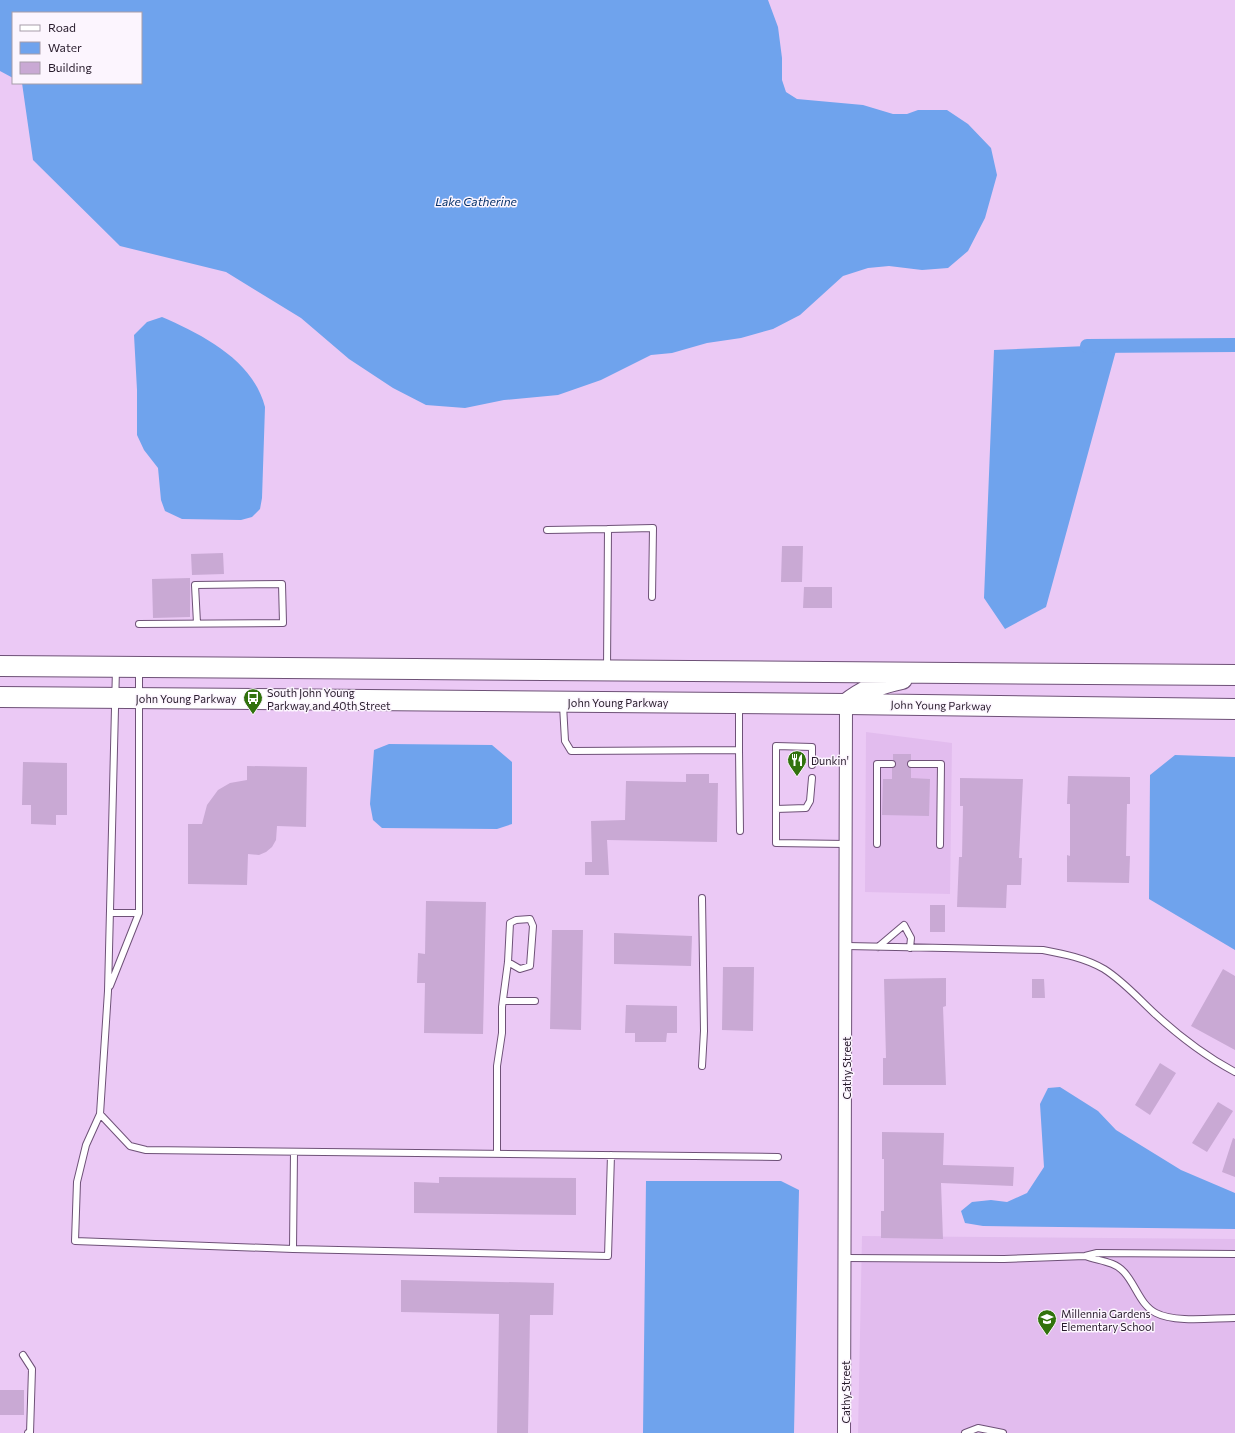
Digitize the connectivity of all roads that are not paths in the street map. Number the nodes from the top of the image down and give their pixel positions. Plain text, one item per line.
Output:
1 (608, 529) junction
2 (547, 530) dead end
3 (652, 597) dead end
4 (196, 623) junction
5 (139, 624) dead end
6 (0, 666) edge
7 (116, 667) junction
8 (139, 667) junction
9 (606, 670) junction
10 (935, 673) junction
11 (1235, 675) edge
12 (0, 697) edge
13 (114, 698) junction
14 (140, 698) junction
15 (563, 702) junction
16 (740, 703) junction
17 (846, 704) junction
18 (1235, 709) edge
19 (739, 750) junction
20 (892, 764) dead end
21 (911, 764) dead end
22 (812, 765) dead end
23 (812, 778) dead end
24 (776, 809) junction
25 (740, 831) dead end
26 (846, 844) junction
27 (877, 844) dead end
28 (940, 845) dead end
29 (702, 898) dead end
30 (110, 913) junction
31 (139, 913) junction
32 (846, 946) junction
33 (878, 946) junction
34 (910, 948) junction
35 (508, 962) junction
36 (108, 991) junction
37 (503, 1001) junction
38 (535, 1001) dead end
39 (702, 1066) dead end
40 (1235, 1072) edge
41 (100, 1114) junction
42 (294, 1152) junction
43 (497, 1154) junction
44 (611, 1155) junction
45 (778, 1157) dead end
46 (293, 1250) junction
47 (1235, 1254) edge
48 (1086, 1256) junction
49 (846, 1258) junction
50 (1235, 1318) edge
51 (23, 1355) dead end
52 (993, 1432) edge
53 (28, 1433) edge
54 (844, 1433) edge
55 (965, 1433) edge
56 (1003, 1433) edge

1 - 2 lane
1 - 3 lane
1 - 9 lane
4 - 4 lane
4 - 5 lane
6 - 7 highway
7 - 8 highway
7 - 13 lane
8 - 9 highway
8 - 14 lane
9 - 10 highway
10 - 11 highway
10 - 17 highway
12 - 13 highway, John Young Parkway
13 - 14 highway, John Young Parkway
13 - 30 lane
14 - 15 highway, John Young Parkway
14 - 31 lane
15 - 16 highway, John Young Parkway
15 - 19 lane
16 - 17 highway, John Young Parkway
16 - 19 lane
17 - 18 highway, John Young Parkway
17 - 26 street, Cathy Street
19 - 25 lane
20 - 27 lane
21 - 28 lane
22 - 24 lane
23 - 24 lane
24 - 26 lane
26 - 32 street, Cathy Street
29 - 39 lane
30 - 31 lane
30 - 36 lane
31 - 36 lane
32 - 33 lane
32 - 49 street, Cathy Street
33 - 34 lane
33 - 34 lane
34 - 40 lane
35 - 35 lane
35 - 37 lane
36 - 41 lane
37 - 38 lane
37 - 43 lane
41 - 42 lane
41 - 46 lane
42 - 43 lane
42 - 46 lane
43 - 44 lane
44 - 45 lane
44 - 46 lane
47 - 48 lane
48 - 49 lane
48 - 50 lane
49 - 54 street, Cathy Street
51 - 53 lane
52 - 55 lane
52 - 56 lane

